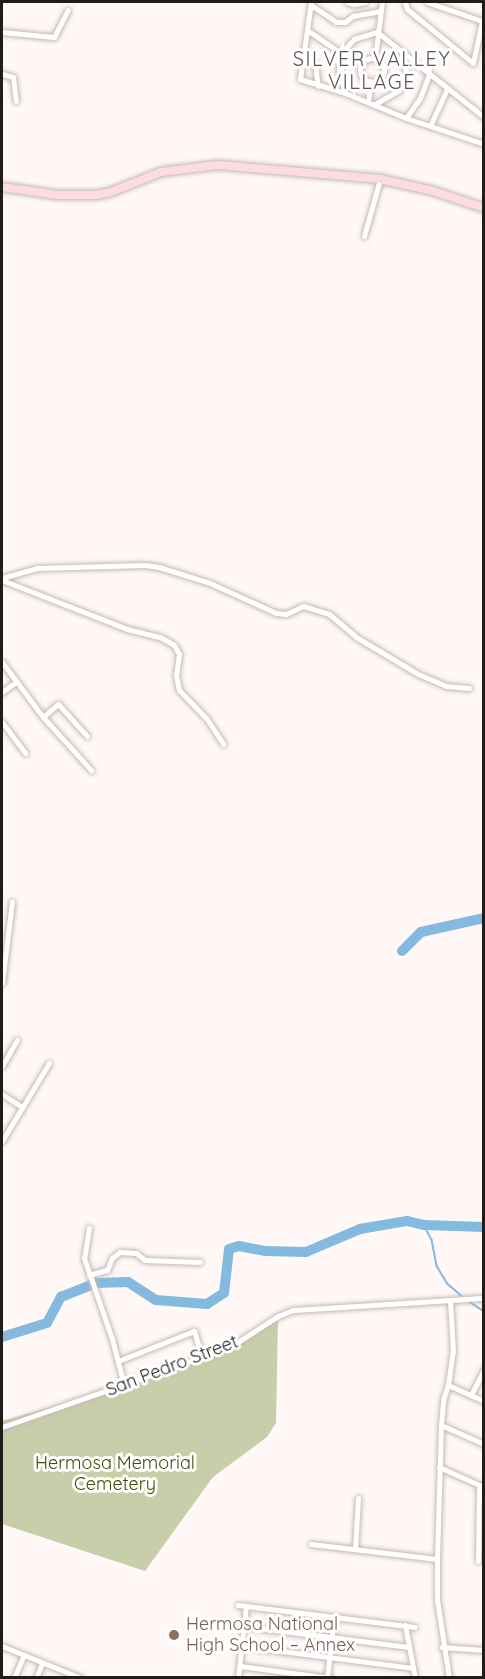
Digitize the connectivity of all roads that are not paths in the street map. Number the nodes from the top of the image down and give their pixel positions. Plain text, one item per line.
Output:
1 (347, 2) edge
2 (365, 2) edge
3 (382, 2) edge
4 (405, 2) edge
5 (427, 2) edge
6 (311, 3) edge
7 (68, 10) dead end
8 (380, 11) junction
9 (307, 30) junction
10 (2, 32) edge
11 (377, 32) junction
12 (401, 50) junction
13 (341, 53) junction
14 (304, 54) junction
15 (375, 58) junction
16 (2, 74) edge
17 (429, 75) junction
18 (372, 81) junction
19 (318, 86) junction
20 (447, 88) junction
21 (345, 93) junction
22 (16, 101) dead end
23 (371, 103) junction
24 (483, 117) edge
25 (406, 118) junction
26 (430, 126) junction
27 (483, 144) edge
28 (380, 179) junction
29 (2, 187) edge
30 (483, 208) edge
31 (364, 236) dead end
32 (2, 579) edge
33 (2, 662) edge
34 (16, 681) junction
35 (468, 688) dead end
36 (2, 692) edge
37 (44, 717) junction
38 (2, 725) edge
39 (87, 736) dead end
40 (223, 744) dead end
41 (25, 753) dead end
42 (91, 770) dead end
43 (12, 902) dead end
44 (4, 956) edge
45 (2, 983) edge
46 (17, 1040) dead end
47 (49, 1063) dead end
48 (2, 1066) edge
49 (2, 1094) edge
50 (22, 1107) junction
51 (2, 1141) edge
52 (89, 1228) dead end
53 (200, 1262) dead end
54 (89, 1275) junction
55 (483, 1298) edge
56 (450, 1300) junction
57 (202, 1358) junction
58 (118, 1361) junction
59 (483, 1369) edge
60 (124, 1385) junction
61 (448, 1385) junction
62 (471, 1395) junction
63 (483, 1401) edge
64 (441, 1425) junction
65 (2, 1428) edge
66 (483, 1444) edge
67 (439, 1467) junction
68 (481, 1486) edge
69 (358, 1498) dead end
70 (311, 1544) dead end
71 (355, 1549) junction
72 (437, 1559) junction
73 (478, 1561) dead end
74 (238, 1605) dead end
75 (246, 1606) junction
76 (334, 1617) junction
77 (405, 1625) junction
78 (244, 1626) junction
79 (415, 1627) dead end
80 (331, 1638) junction
81 (242, 1646) junction
82 (3, 1647) edge
83 (409, 1647) junction
84 (442, 1647) junction
85 (483, 1650) edge
86 (2, 1655) edge
87 (24, 1655) junction
88 (329, 1657) junction
89 (42, 1663) junction
90 (240, 1666) junction
91 (413, 1668) junction
92 (60, 1669) junction
93 (15, 1677) edge
94 (36, 1677) edge
95 (57, 1677) edge
96 (80, 1677) edge
97 (238, 1677) edge
98 (328, 1677) edge
99 (415, 1677) edge
100 (449, 1677) edge

1 - 2 street
3 - 8 street
4 - 5 street
6 - 8 street
6 - 9 street
7 - 10 street
8 - 11 street
9 - 13 street
9 - 14 street
11 - 12 street
11 - 13 street
11 - 15 street
12 - 17 street
12 - 23 street
13 - 21 street
14 - 19 street
14 - 19 street
15 - 18 street
15 - 18 street
16 - 22 street
17 - 20 street
17 - 25 street
18 - 23 street
19 - 21 street
20 - 24 street
20 - 26 street
21 - 23 street
23 - 25 street
25 - 26 street
26 - 27 street
28 - 29 street
28 - 30 street
28 - 31 street
32 - 35 street
32 - 40 street
33 - 34 street
34 - 36 street
34 - 37 street
37 - 39 street
37 - 42 street
38 - 41 street
43 - 44 street
44 - 45 street
46 - 48 street
47 - 50 street
49 - 50 street
50 - 51 street
52 - 54 street
53 - 54 street
54 - 58 street
55 - 56 street, San Pedro Street
56 - 57 street, San Pedro Street
56 - 61 street
57 - 58 street
57 - 60 street, San Pedro Street
58 - 60 street
59 - 62 street
60 - 65 street, San Pedro Street
61 - 62 street
61 - 64 street
62 - 63 street
64 - 66 street
64 - 67 street
67 - 68 street
67 - 72 street
68 - 73 street
69 - 71 street
70 - 71 street
71 - 72 street
72 - 84 street
74 - 75 street
75 - 76 street
75 - 78 street
76 - 77 street
76 - 80 street
77 - 79 street
77 - 83 street
78 - 80 street
78 - 81 street
80 - 83 street
80 - 88 street
81 - 88 street
81 - 90 street
82 - 86 street
82 - 87 street
83 - 91 street
84 - 85 street
84 - 100 street
87 - 89 street
87 - 93 street
88 - 91 street
88 - 98 street
89 - 92 street
89 - 94 street
90 - 97 street
90 - 98 street
91 - 99 street
92 - 95 street
92 - 96 street

